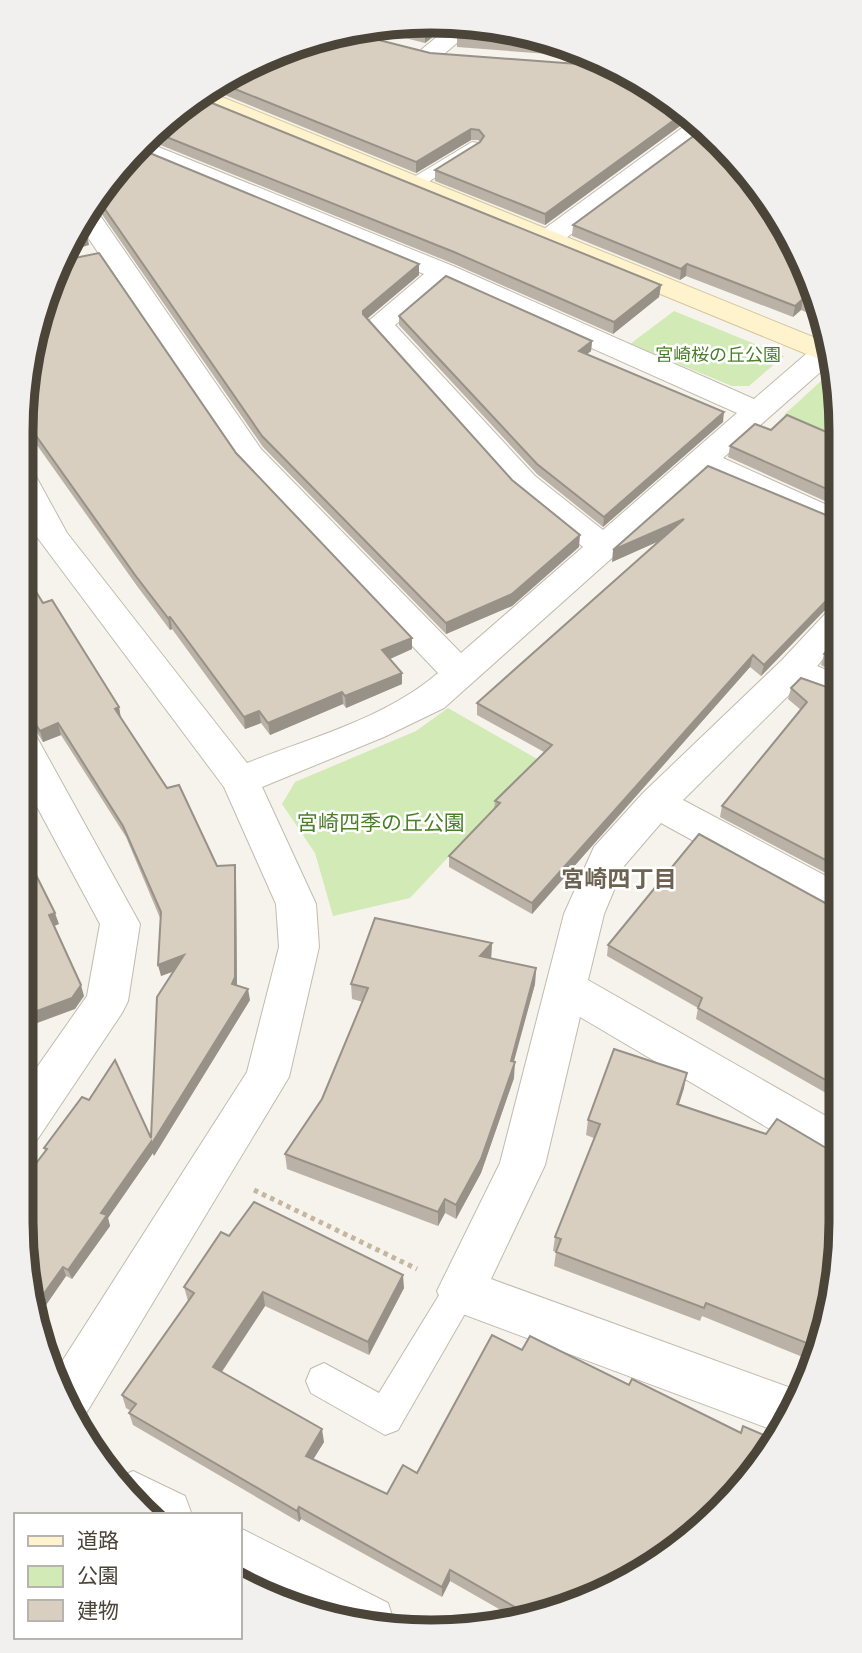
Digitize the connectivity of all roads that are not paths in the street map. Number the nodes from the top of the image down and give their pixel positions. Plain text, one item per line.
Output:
1 (455, 34) edge
2 (406, 47) edge
3 (430, 54) junction
4 (458, 57) edge
5 (209, 101) edge
6 (692, 131) edge
7 (471, 147) edge
8 (149, 151) edge
9 (414, 183) junction
10 (90, 227) edge
11 (549, 238) junction
12 (443, 272) junction
13 (820, 347) edge
14 (822, 357) edge
15 (755, 410) junction
16 (703, 461) junction
17 (33, 499) edge
18 (829, 518) edge
19 (603, 547) junction
20 (829, 631) edge
21 (794, 669) junction
22 (461, 675) junction
23 (829, 686) edge
24 (33, 763) edge
25 (240, 781) junction
26 (656, 803) junction
27 (829, 897) edge
28 (566, 988) junction
29 (33, 1109) edge
30 (829, 1141) edge
31 (461, 1291) junction
32 (324, 1381) dead end
33 (71, 1391) edge
34 (782, 1409) edge
35 (242, 1555) edge
36 (348, 1611) edge

1 - 3 street
2 - 3 street
3 - 4 street
5 - 9 street
6 - 11 street
7 - 9 lane
8 - 12 street
9 - 11 street
10 - 22 street
11 - 13 street
12 - 15 street
12 - 19 street
14 - 15 street
15 - 16 street
16 - 18 street
16 - 19 street
17 - 25 street
19 - 22 street
20 - 21 street
21 - 23 street
21 - 26 street
22 - 25 street
24 - 29 street
25 - 33 street
26 - 27 street
26 - 28 street
28 - 30 street
28 - 31 street
31 - 32 lane
31 - 34 street
35 - 36 street

